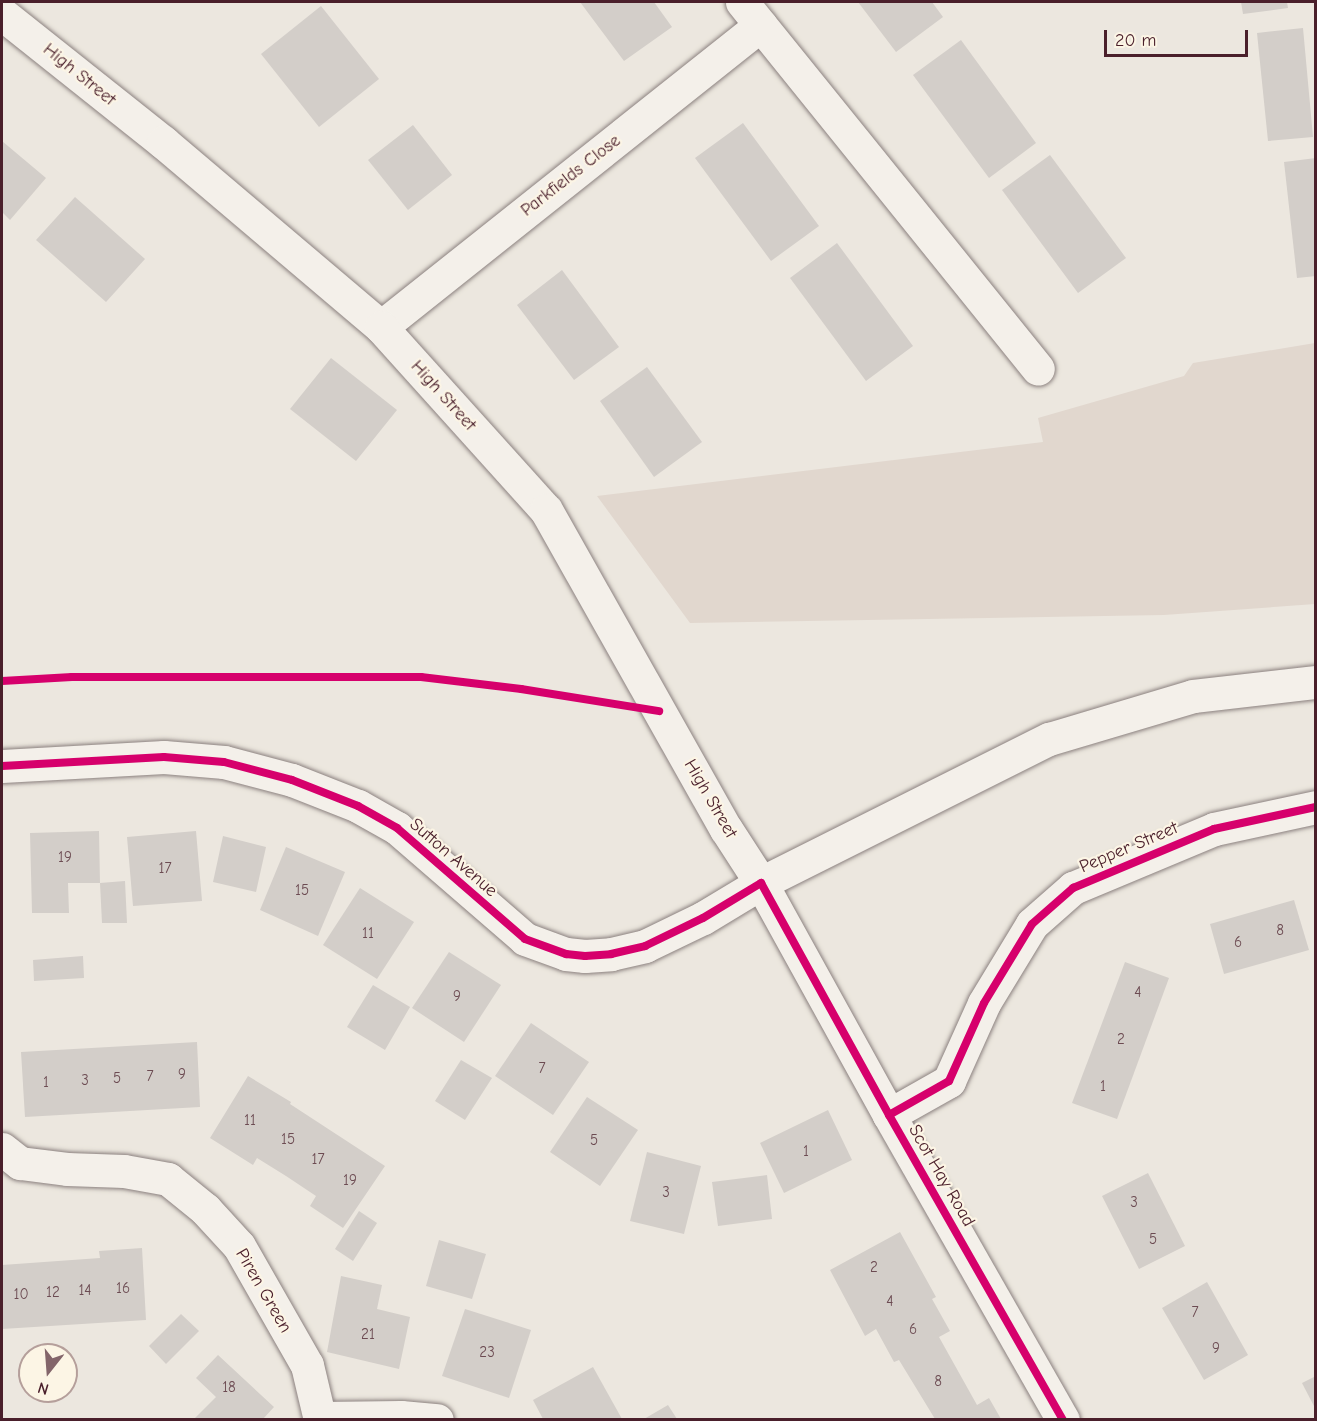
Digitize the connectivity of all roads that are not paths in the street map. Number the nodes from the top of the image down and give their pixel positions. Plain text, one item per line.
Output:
1 (751, 13) edge
2 (2, 14) edge
3 (381, 327) junction
4 (1038, 369) dead end
5 (1316, 682) edge
6 (2, 766) edge
7 (1316, 807) edge
8 (760, 883) junction
9 (889, 1115) junction
10 (2, 1149) edge
11 (320, 1419) edge
12 (437, 1419) edge
13 (1062, 1419) edge

1 - 3 street, Parkfields Close
1 - 4 street, Parkfields Close
2 - 3 street, High Street
3 - 8 street, High Street
5 - 8 street
6 - 8 street, Sutton Avenue
7 - 9 street, Pepper Street
8 - 9 street, Scot Hay Road
9 - 13 street, Scot Hay Road
10 - 11 street, Piren Green
11 - 12 street, Piren Green

